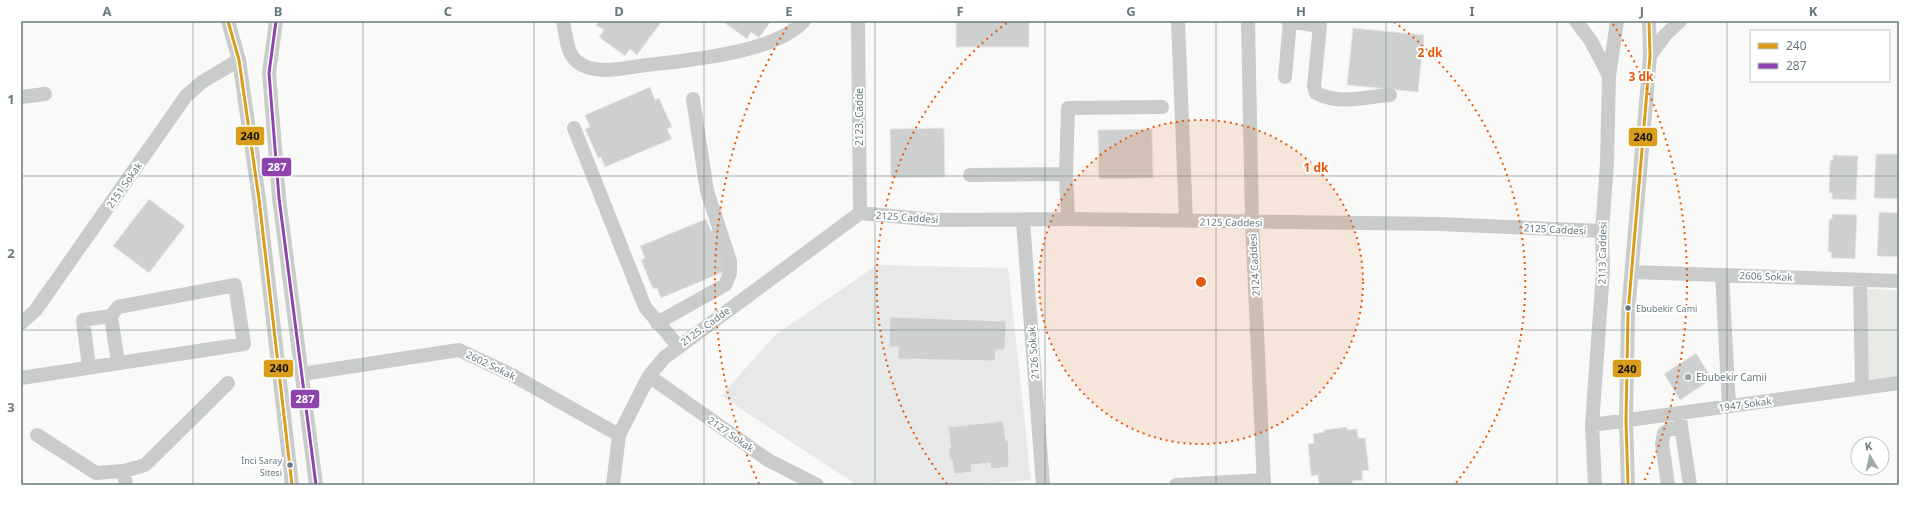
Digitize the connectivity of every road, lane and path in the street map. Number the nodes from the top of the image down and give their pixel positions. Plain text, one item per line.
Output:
1 (228, 21) edge
2 (276, 21) edge
3 (563, 21) edge
4 (804, 21) edge
5 (858, 21) edge
6 (1178, 21) edge
7 (1248, 21) edge
8 (1289, 21) edge
9 (1576, 21) edge
10 (1617, 21) edge
11 (1649, 21) edge
12 (1680, 21) edge
13 (1650, 56) junction
14 (239, 60) junction
15 (1609, 76) junction
16 (1285, 77) dead end
17 (45, 94) dead end
18 (1390, 95) dead end
19 (21, 97) edge
20 (693, 99) dead end
21 (1162, 107) dead end
22 (574, 128) dead end
23 (1066, 174) junction
24 (970, 175) dead end
25 (860, 214) junction
26 (1068, 219) junction
27 (1024, 221) junction
28 (1186, 221) junction
29 (1252, 222) junction
30 (1602, 231) junction
31 (1632, 272) junction
32 (1722, 275) junction
33 (1860, 280) junction
34 (1899, 281) edge
35 (111, 316) junction
36 (21, 323) edge
37 (657, 323) junction
38 (678, 346) junction
39 (118, 363) junction
40 (89, 367) junction
41 (302, 374) junction
42 (649, 376) junction
43 (21, 378) edge
44 (228, 383) dead end
45 (1899, 383) edge
46 (1862, 388) junction
47 (1729, 406) junction
48 (1679, 413) junction
49 (1626, 421) junction
50 (1592, 425) junction
51 (1681, 428) junction
52 (37, 435) dead end
53 (619, 436) junction
54 (124, 471) junction
55 (1264, 482) edge
56 (126, 485) edge
57 (292, 485) edge
58 (316, 485) edge
59 (613, 485) edge
60 (817, 485) edge
61 (1043, 485) edge
62 (1176, 485) edge
63 (1595, 485) edge
64 (1628, 485) edge
65 (1668, 485) edge
66 (1690, 485) edge

1 - 14 street
2 - 41 street
3 - 4 street
5 - 25 street, 2123. Cadde
6 - 28 street
7 - 29 street, 2124 Caddesi
8 - 16 street
8 - 18 street
9 - 15 street
10 - 15 street, 2113 Caddesi
11 - 13 street
12 - 13 street
13 - 31 street
14 - 36 street, 2151 Sokak
14 - 57 street
15 - 30 street, 2113 Caddesi
17 - 19 street
20 - 37 street
21 - 23 street
22 - 37 street
23 - 24 street
23 - 26 street
25 - 27 street, 2125 Caddesi
25 - 38 street, 2125. Cadde
26 - 27 street, 2125 Caddesi
26 - 28 street, 2125 Caddesi
27 - 61 street, 2126 Sokak
28 - 29 street, 2125 Caddesi
29 - 30 street, 2125 Caddesi
29 - 55 street, 2124 Caddesi
30 - 50 street, 2113 Caddesi
31 - 32 street, 2606 Sokak
31 - 49 street
32 - 33 street, 2606 Sokak
32 - 47 street
33 - 34 street, 2606 Sokak
33 - 46 street
35 - 39 street
35 - 39 street
35 - 40 street
37 - 38 street
38 - 42 street, 2125. Cadde
39 - 40 street
40 - 43 street
41 - 53 street, 2602 Sokak
41 - 58 street
42 - 53 street, 2125. Cadde
42 - 60 street, 2127 Sokak
44 - 54 street
45 - 46 street, 1947 Sokak
46 - 47 street, 1947 Sokak
47 - 48 street, 1947 Sokak
48 - 49 street, 1947 Sokak
48 - 51 street
49 - 50 street, 1947 Sokak
49 - 64 street
50 - 63 street, 2113 Caddesi
51 - 65 street
51 - 66 street
52 - 54 street
53 - 59 street, 2125. Cadde
54 - 56 street
55 - 62 street

